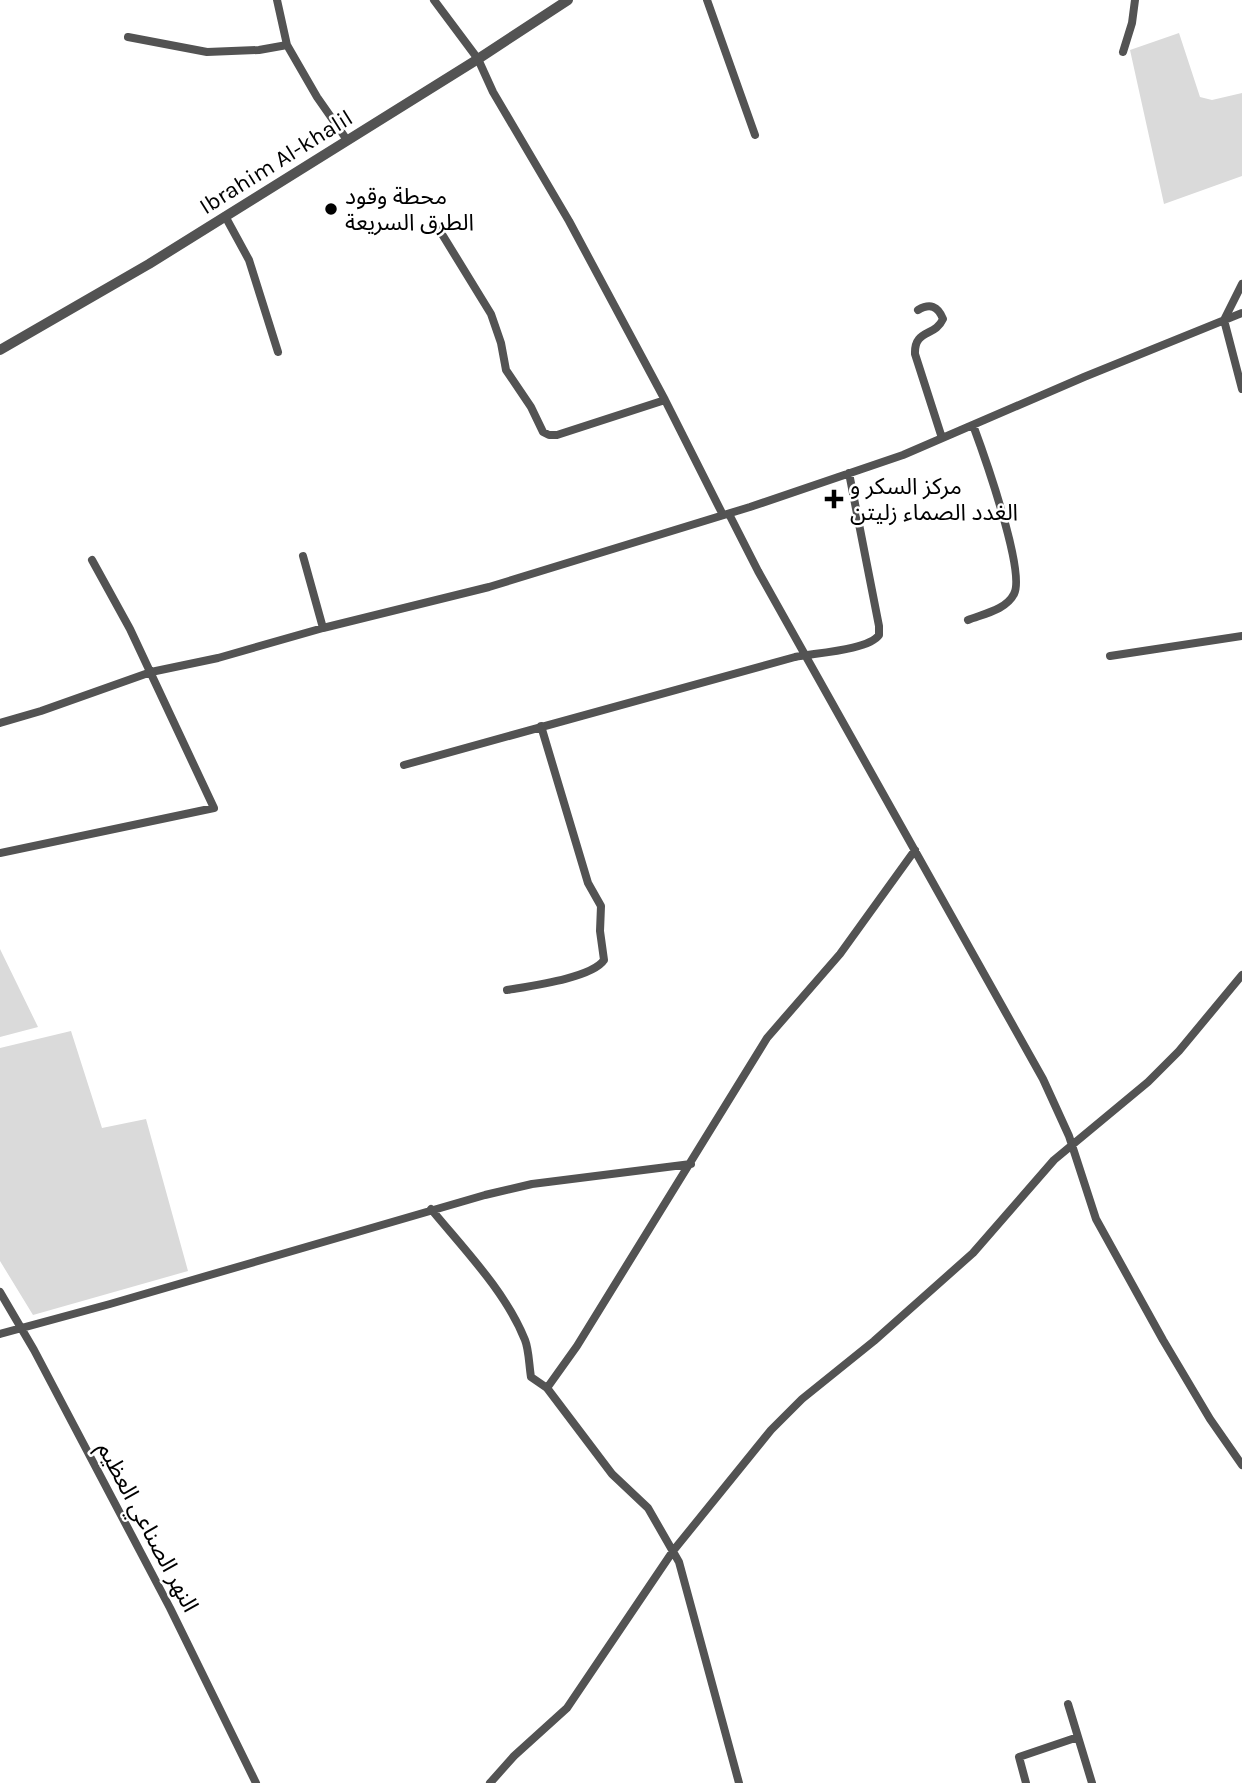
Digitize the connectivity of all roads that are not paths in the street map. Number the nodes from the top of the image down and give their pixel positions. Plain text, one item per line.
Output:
1 (277, 0) edge
2 (434, 0) edge
3 (568, 0) edge
4 (707, 0) edge
5 (1135, 0) edge
6 (128, 37) dead end
7 (287, 45) junction
8 (1123, 52) dead end
9 (478, 59) junction
10 (755, 135) dead end
11 (347, 140) junction
12 (225, 216) junction
13 (437, 226) dead end
14 (1242, 284) edge
15 (918, 310) dead end
16 (1242, 313) edge
17 (1224, 320) junction
18 (0, 350) edge
19 (278, 352) dead end
20 (1242, 389) edge
21 (665, 400) junction
22 (973, 425) junction
23 (942, 438) junction
24 (849, 473) junction
25 (726, 515) junction
26 (303, 556) dead end
27 (92, 560) dead end
28 (968, 620) dead end
29 (323, 628) junction
30 (1242, 636) edge
31 (805, 655) junction
32 (1110, 656) dead end
33 (150, 672) junction
34 (0, 723) edge
35 (541, 726) junction
36 (404, 765) dead end
37 (915, 850) junction
38 (0, 853) edge
39 (1242, 975) edge
40 (508, 990) dead end
41 (1072, 1144) junction
42 (691, 1164) junction
43 (431, 1209) junction
44 (0, 1292) edge
45 (21, 1327) junction
46 (0, 1334) edge
47 (547, 1388) junction
48 (1242, 1465) edge
49 (673, 1551) junction
50 (1068, 1703) dead end
51 (1077, 1737) junction
52 (256, 1783) edge
53 (490, 1783) edge
54 (739, 1783) edge
55 (1026, 1783) edge
56 (1092, 1783) edge

1 - 7 street
2 - 9 street
3 - 9 street, Ibrahim Al-khalil
4 - 10 street
5 - 8 street
6 - 7 street
7 - 11 street
9 - 11 street, Ibrahim Al-khalil
9 - 21 street
11 - 12 street, Ibrahim Al-khalil
12 - 18 street, Ibrahim Al-khalil
12 - 19 street
13 - 21 street
14 - 17 street
15 - 23 street
16 - 17 street
17 - 20 street
17 - 22 street
21 - 25 street
22 - 23 street
22 - 28 street
23 - 24 street
24 - 25 street
24 - 31 street
25 - 29 street
25 - 31 street
26 - 29 street
27 - 33 street
29 - 33 street
30 - 32 street
31 - 35 street
31 - 37 street
33 - 34 street
33 - 38 street
35 - 36 street
35 - 40 street
37 - 41 street
37 - 42 street
39 - 41 street
41 - 48 street
41 - 49 street
42 - 43 street
42 - 47 street
43 - 45 street
43 - 47 street
44 - 45 street, النهر الصناعي العظيم
45 - 46 street
45 - 52 street, النهر الصناعي العظيم
47 - 49 street
49 - 53 street
49 - 54 street
50 - 51 street
51 - 55 street
51 - 56 street

